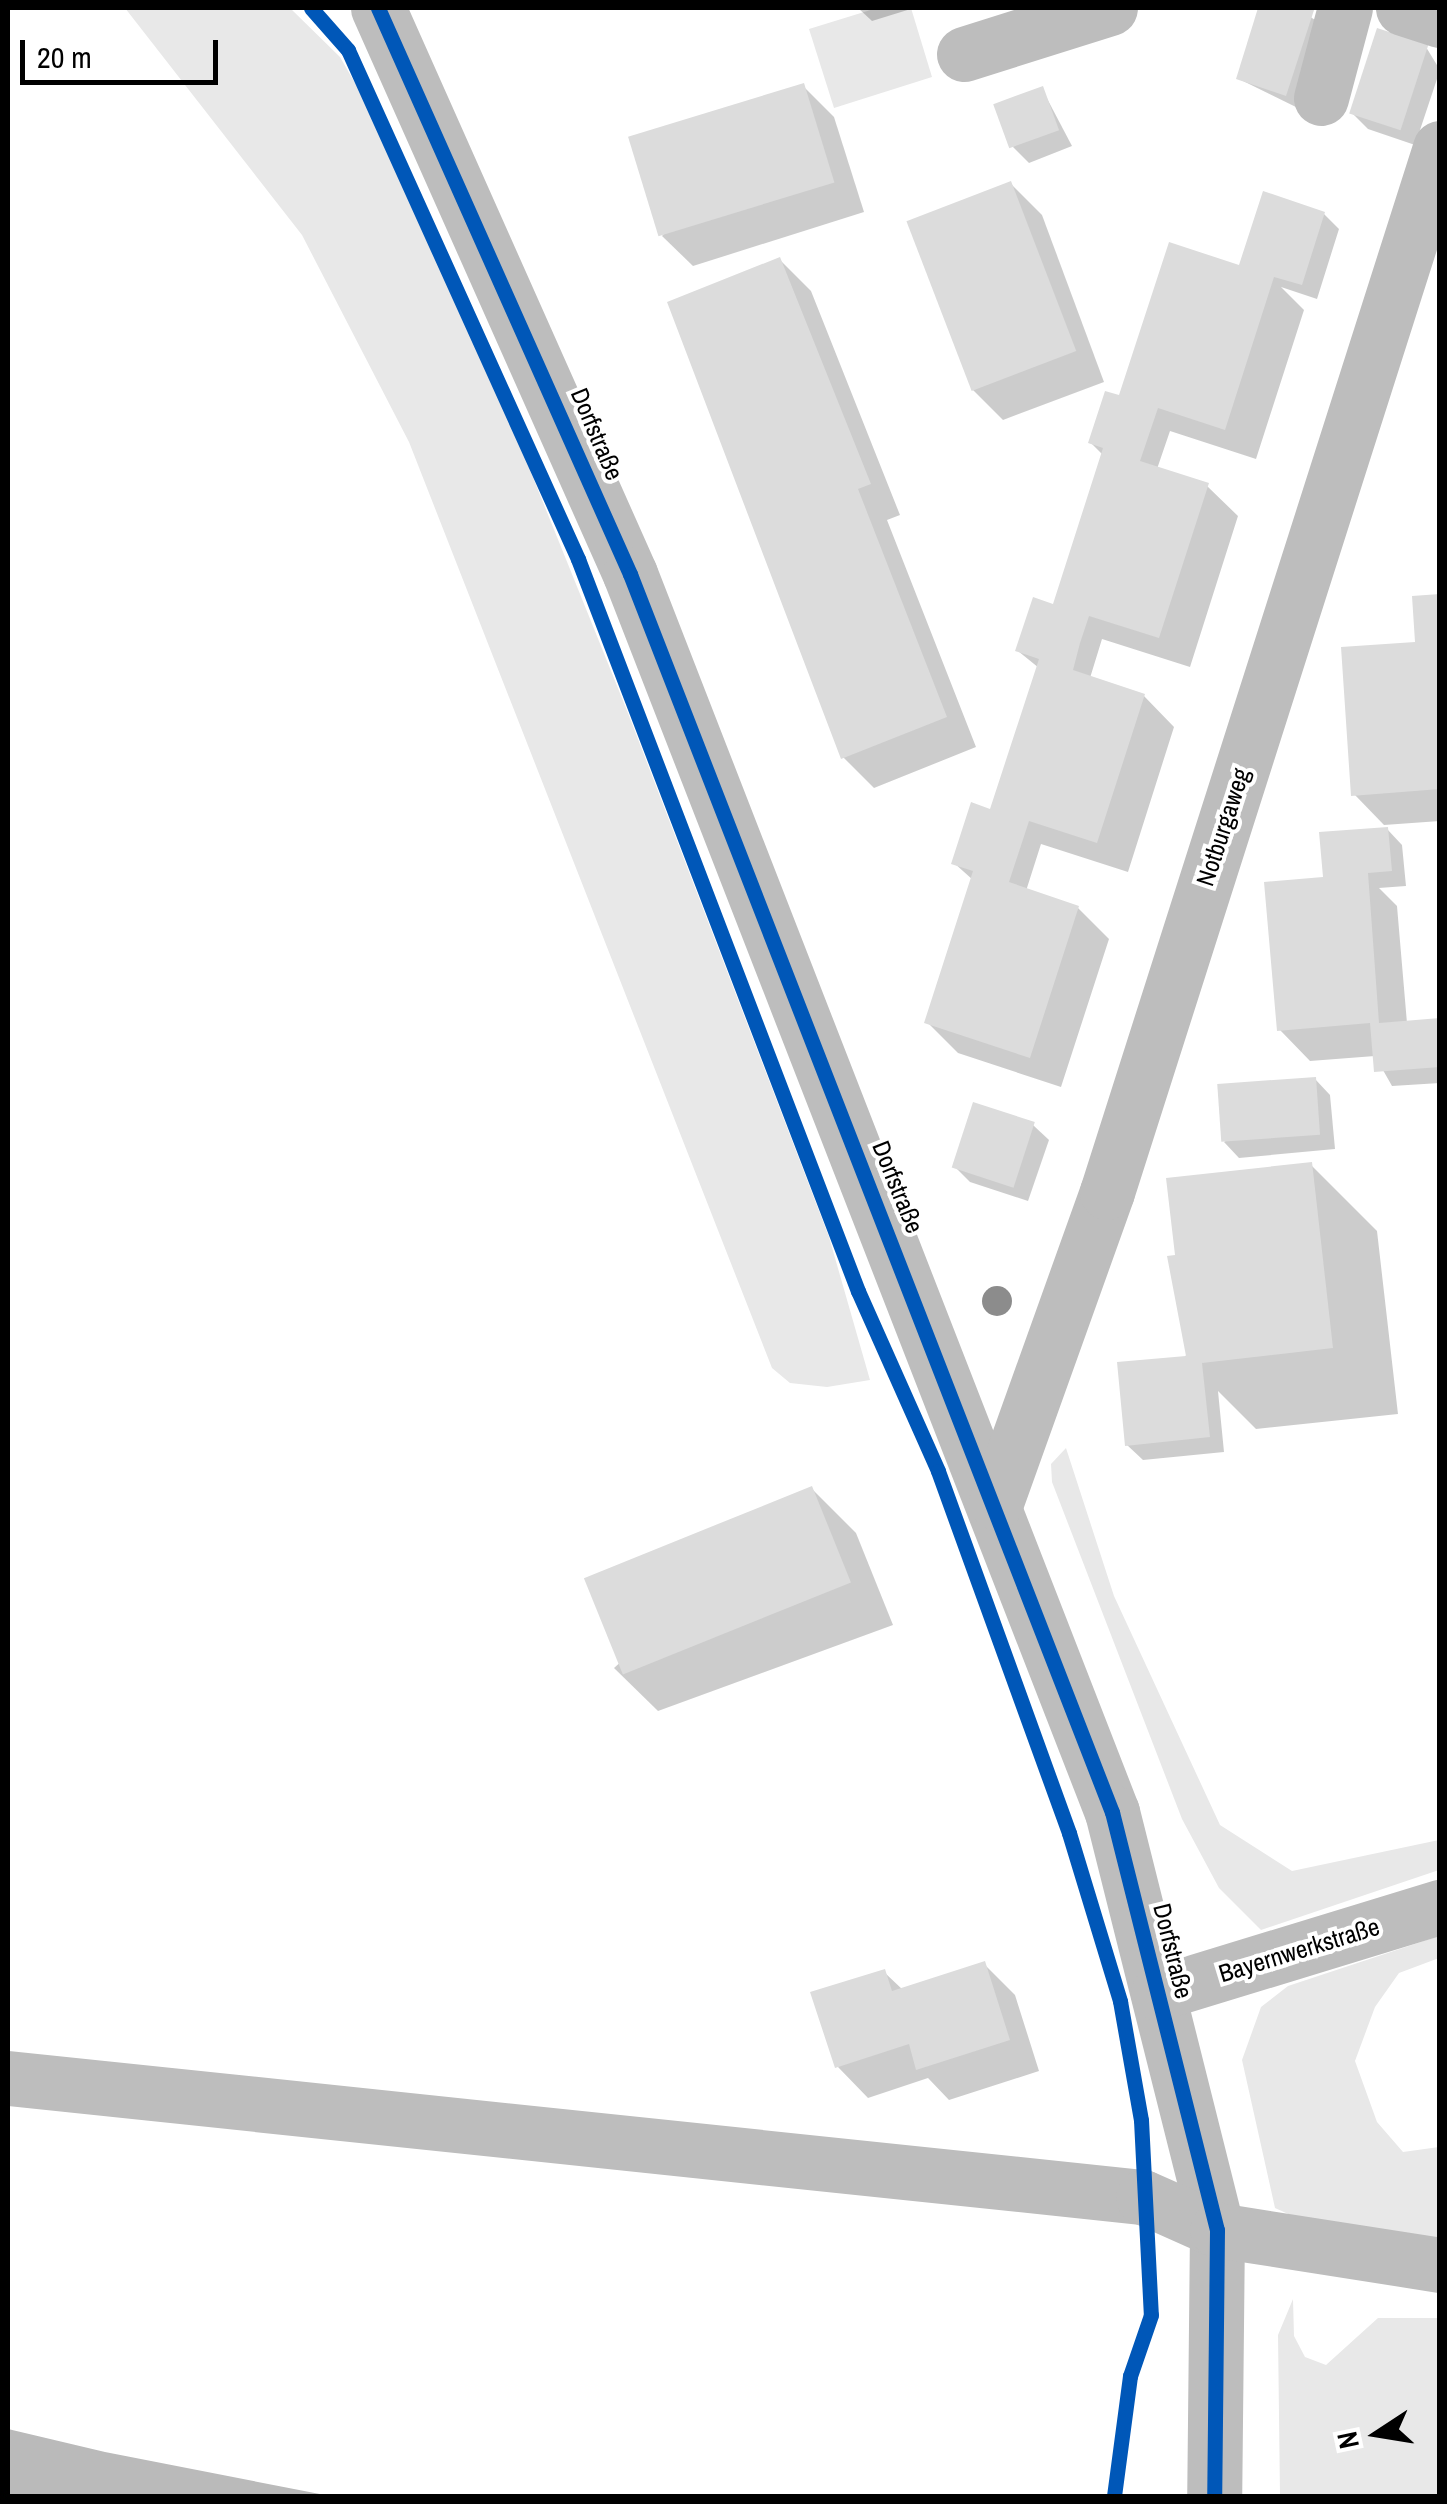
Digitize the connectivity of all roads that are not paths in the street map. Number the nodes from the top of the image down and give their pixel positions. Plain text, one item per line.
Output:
1 (378, 8) edge
2 (1110, 8) edge
3 (1345, 8) edge
4 (1402, 8) edge
5 (1440, 20) edge
6 (964, 54) dead end
7 (1321, 98) dead end
8 (1440, 148) edge
9 (996, 1502) junction
10 (1440, 1907) edge
11 (1158, 1993) junction
12 (8, 2078) edge
13 (1216, 2230) junction
14 (1440, 2265) edge
15 (1214, 2496) edge

1 - 9 street, Dorfstraße
2 - 6 street
3 - 7 street
4 - 5 street
8 - 9 street, Notburgaweg
9 - 11 street, Dorfstraße
10 - 11 street, Bayernwerkstraße
11 - 13 street, Dorfstraße
12 - 13 street
13 - 14 street
13 - 15 street, Dorfstraße

